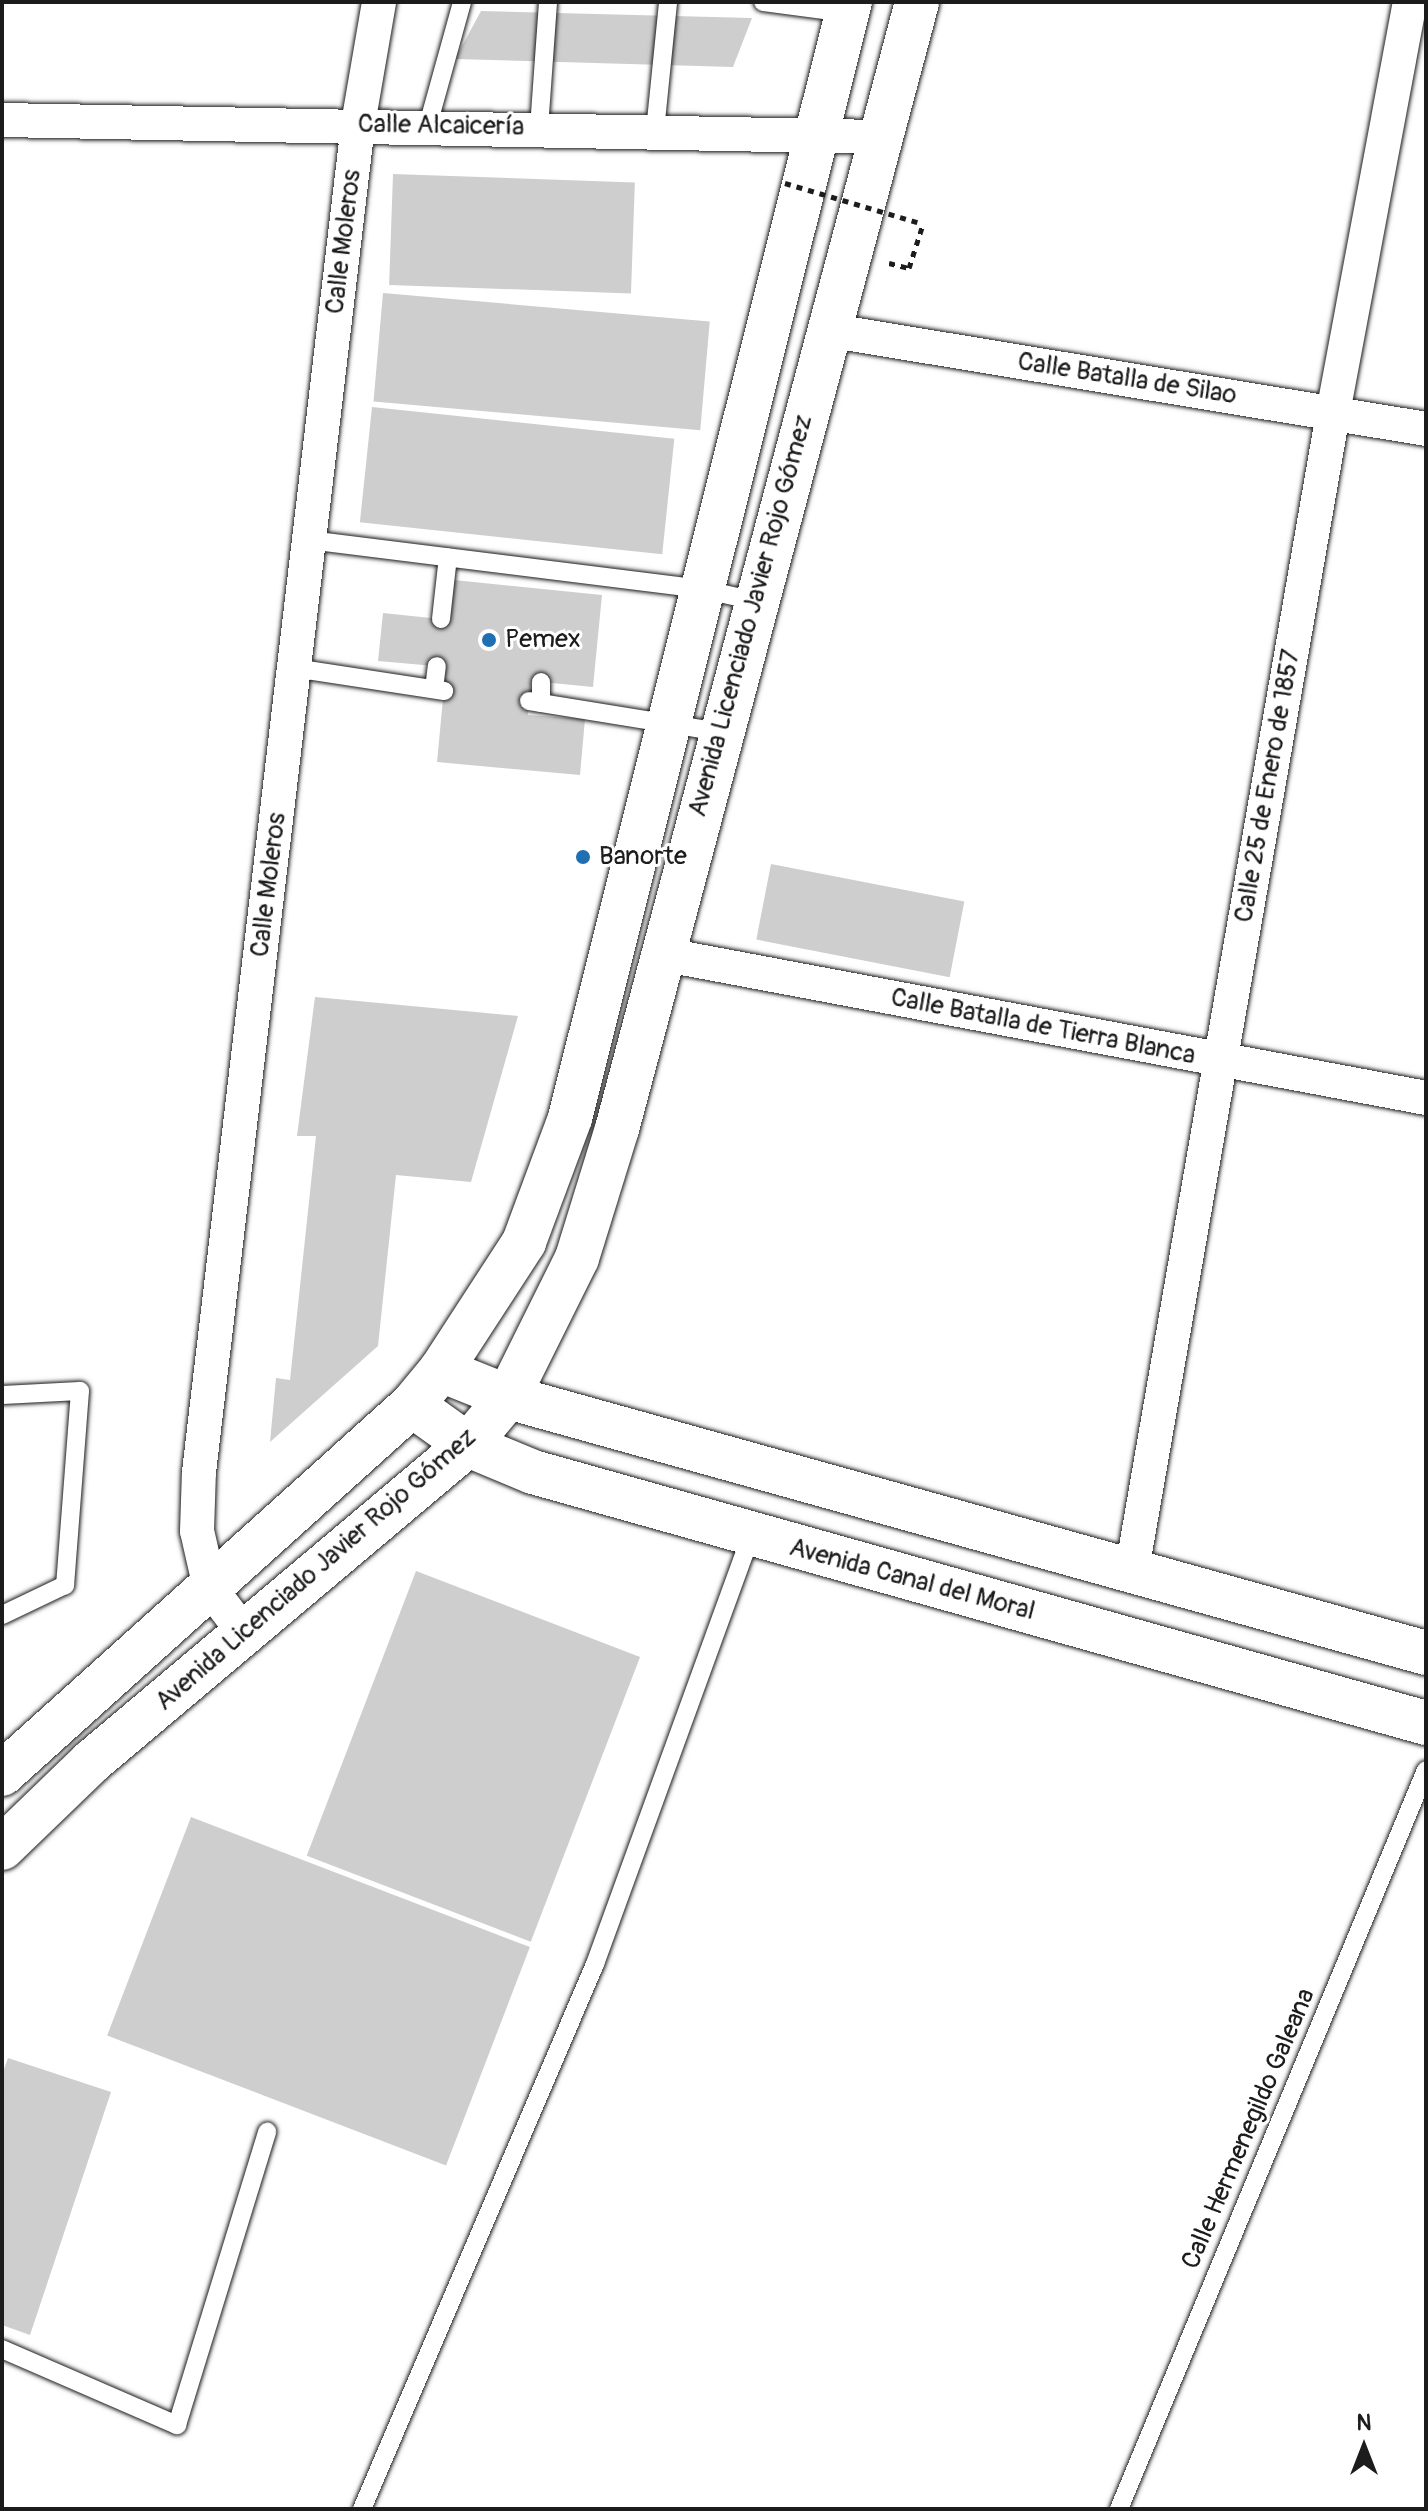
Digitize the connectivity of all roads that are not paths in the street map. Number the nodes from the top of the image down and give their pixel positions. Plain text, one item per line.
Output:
1 (379, 2) edge
2 (462, 2) edge
3 (548, 2) edge
4 (668, 2) edge
5 (763, 2) edge
6 (917, 2) edge
7 (1410, 2) edge
8 (849, 8) edge
9 (2, 120) edge
10 (358, 124) junction
11 (428, 125) junction
12 (539, 128) junction
13 (655, 131) junction
14 (815, 135) junction
15 (881, 137) junction
16 (827, 330) junction
17 (1333, 413) junction
18 (1426, 429) edge
19 (309, 540) junction
20 (448, 557) junction
21 (702, 589) junction
22 (755, 601) junction
23 (441, 619) dead end
24 (437, 666) dead end
25 (294, 668) junction
26 (541, 682) dead end
27 (669, 720) junction
28 (720, 732) junction
29 (661, 954) junction
30 (1221, 1061) junction
31 (1426, 1098) edge
32 (441, 1370) junction
33 (2, 1395) edge
34 (508, 1397) junction
35 (412, 1405) junction
36 (468, 1445) junction
37 (751, 1536) junction
38 (1132, 1570) junction
39 (210, 1588) junction
40 (2, 1615) edge
41 (245, 1634) junction
42 (1426, 1653) edge
43 (131, 1660) junction
44 (168, 1698) junction
45 (1426, 1723) edge
46 (1426, 1770) edge
47 (2, 1774) edge
48 (2, 1848) edge
49 (267, 2132) dead end
50 (2, 2349) edge
51 (362, 2509) edge
52 (1119, 2509) edge

1 - 10 street, Calle Moleros
2 - 11 lane
3 - 12 lane
4 - 13 lane
5 - 8 lane
6 - 15 main road, Avenida Licenciado Javier Rojo Gómez
7 - 17 street, Calle 25 de Enero de 1857
8 - 14 main road, Avenida Licenciado Javier Rojo Gómez
9 - 10 street, Calle Alcaicería
10 - 11 street, Calle Alcaicería
10 - 19 street, Calle Moleros
11 - 12 street, Calle Alcaicería
12 - 13 street, Calle Alcaicería
13 - 14 street, Calle Alcaicería
14 - 15 street, Calle Alcaicería
14 - 21 main road, Avenida Licenciado Javier Rojo Gómez
15 - 16 main road, Avenida Licenciado Javier Rojo Gómez
16 - 17 street, Calle Batalla de Silao
16 - 22 main road, Avenida Licenciado Javier Rojo Gómez
17 - 18 street, Calle Batalla de Silao
17 - 30 street, Calle 25 de Enero de 1857
19 - 20 lane
19 - 25 street, Calle Moleros
20 - 21 lane
20 - 23 lane
21 - 22 lane
21 - 27 main road, Avenida Licenciado Javier Rojo Gómez
22 - 28 main road, Avenida Licenciado Javier Rojo Gómez
24 - 25 lane
25 - 39 street, Calle Moleros
26 - 27 lane
27 - 28 lane
27 - 32 main road, Avenida Licenciado Javier Rojo Gómez
28 - 29 main road, Avenida Licenciado Javier Rojo Gómez
29 - 30 street, Calle Batalla de Tierra Blanca
29 - 34 main road, Avenida Licenciado Javier Rojo Gómez
30 - 31 street, Calle Batalla de Tierra Blanca
30 - 38 street, Calle 25 de Enero de 1857
32 - 34 main road
32 - 35 main road, Avenida Licenciado Javier Rojo Gómez
33 - 40 lane
34 - 36 main road, Avenida Licenciado Javier Rojo Gómez
34 - 38 main road
35 - 36 main road, Avenida Canal del Moral
35 - 39 main road, Avenida Licenciado Javier Rojo Gómez
36 - 37 main road, Avenida Canal del Moral
36 - 41 main road, Avenida Licenciado Javier Rojo Gómez
37 - 45 main road, Avenida Canal del Moral
37 - 51 lane
38 - 42 main road
39 - 41 street, Calle Moleros
39 - 43 main road, Avenida Licenciado Javier Rojo Gómez
41 - 44 main road, Avenida Licenciado Javier Rojo Gómez
43 - 44 main road
43 - 47 main road, Avenida Licenciado Javier Rojo Gómez
44 - 48 main road, Avenida Licenciado Javier Rojo Gómez
46 - 52 lane, Calle Hermenegildo Galeana
49 - 50 lane

